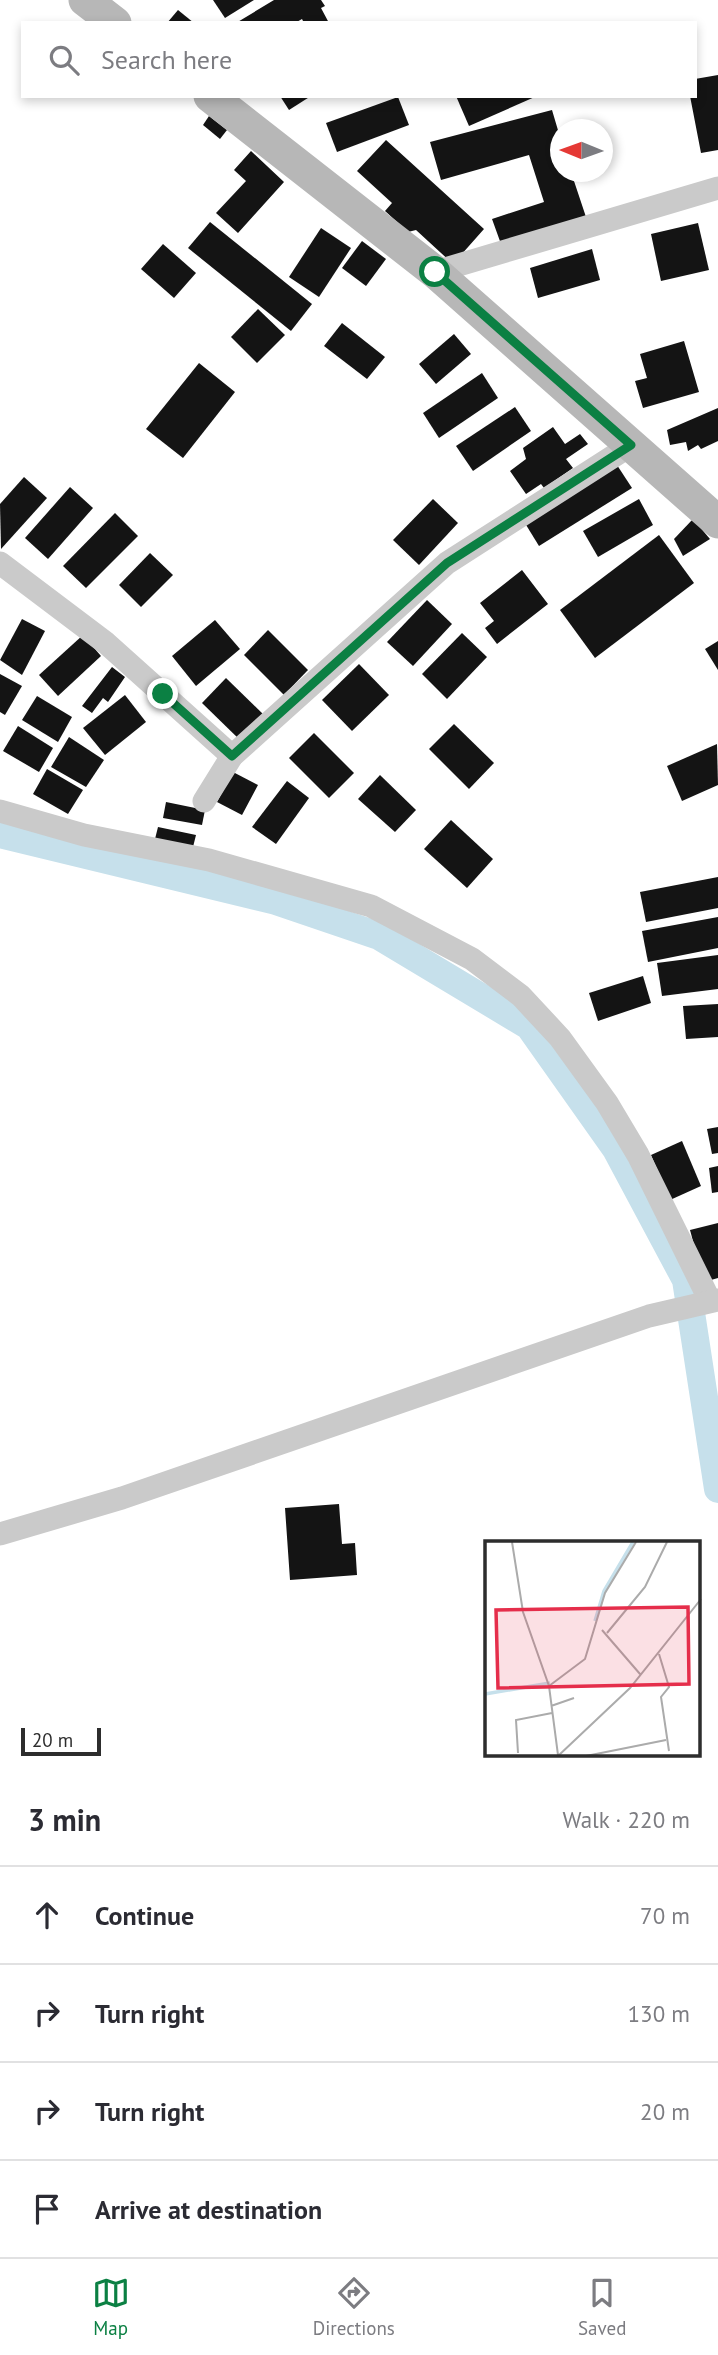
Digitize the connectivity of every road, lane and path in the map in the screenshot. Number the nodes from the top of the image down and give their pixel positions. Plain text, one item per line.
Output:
1 (85, 0) edge
2 (112, 21) edge
3 (213, 98) edge
4 (718, 188) edge
5 (435, 272) junction
6 (631, 445) junction
7 (718, 522) edge
8 (0, 563) edge
9 (232, 756) junction
10 (204, 801) dead end
11 (0, 811) edge
12 (710, 1302) edge
13 (0, 1534) edge

1 - 2 main road
3 - 5 main road
4 - 5 street
5 - 6 main road
6 - 7 main road
6 - 9 street
8 - 9 street
9 - 10 street
11 - 12 street
12 - 13 street

